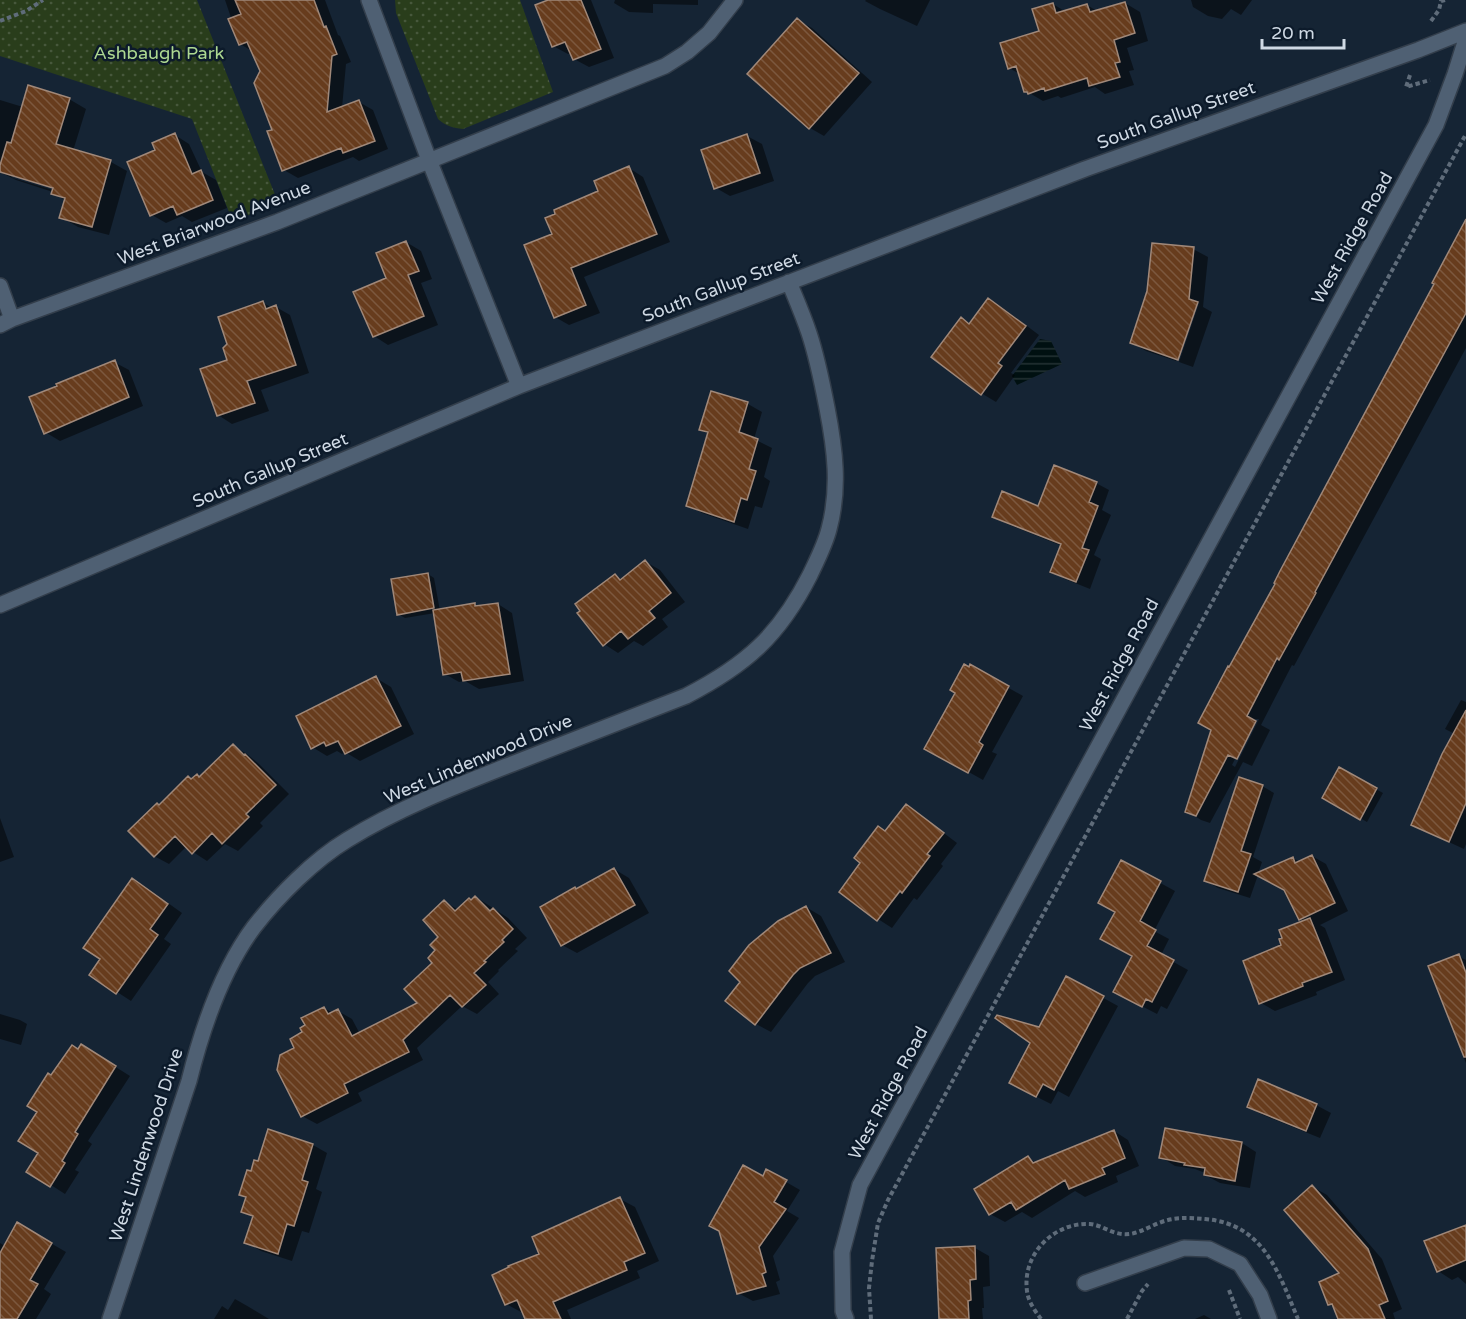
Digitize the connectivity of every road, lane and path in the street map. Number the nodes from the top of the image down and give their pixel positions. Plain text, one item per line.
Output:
1 (43, 0) edge
2 (369, 0) edge
3 (735, 0) edge
4 (0, 21) edge
5 (1466, 31) edge
6 (1466, 39) edge
7 (1466, 134) edge
8 (429, 160) junction
9 (789, 282) junction
10 (0, 286) edge
11 (6, 322) edge
12 (519, 386) junction
13 (0, 605) edge
14 (1151, 1280) dead end
15 (1085, 1282) dead end
16 (1227, 1286) dead end
17 (110, 1319) edge
18 (846, 1319) edge
19 (872, 1319) edge
20 (1127, 1319) edge
21 (1240, 1319) edge
22 (1269, 1319) edge

1 - 4 path
2 - 8 street
3 - 8 street, West Briarwood Avenue
5 - 9 street, South Gallup Street
6 - 18 street, West Ridge Road
7 - 19 path
8 - 11 street, West Briarwood Avenue
8 - 12 street
9 - 12 street, South Gallup Street
9 - 17 street, West Lindenwood Drive
10 - 11 street, West Briarwood Avenue
12 - 13 street, South Gallup Street
14 - 20 path
15 - 22 street
16 - 21 path

